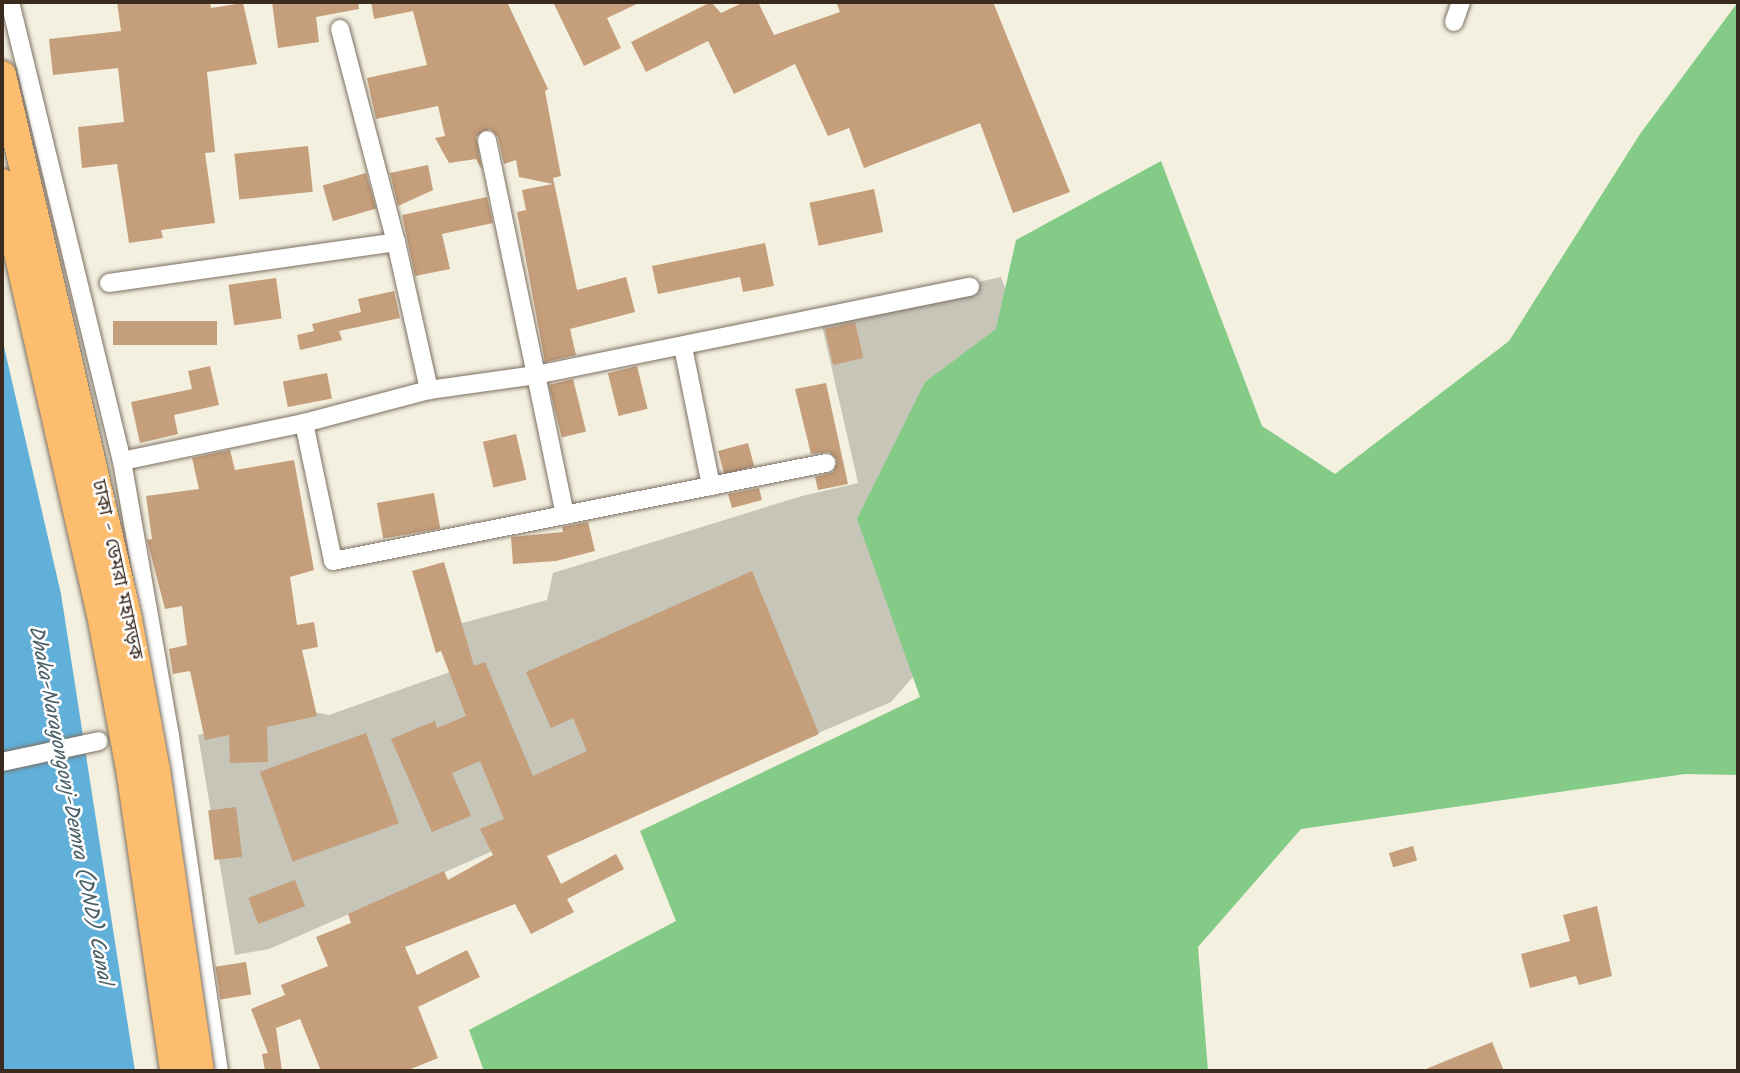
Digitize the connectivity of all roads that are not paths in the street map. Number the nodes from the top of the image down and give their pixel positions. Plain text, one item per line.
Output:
1 (10, 2) edge
2 (1461, 2) edge
3 (1454, 22) dead end
4 (340, 29) dead end
5 (2, 75) edge
6 (487, 140) dead end
7 (2, 183) edge
8 (396, 242) junction
9 (109, 283) dead end
10 (970, 287) dead end
11 (683, 347) junction
12 (536, 374) junction
13 (429, 390) junction
14 (304, 424) junction
15 (121, 461) junction
16 (826, 463) dead end
17 (711, 486) junction
18 (565, 515) junction
19 (168, 728) junction
20 (2, 762) edge
21 (174, 1071) edge
22 (200, 1071) edge
23 (219, 1071) edge

1 - 15 street
2 - 3 street
4 - 8 street
5 - 22 main road, ঢাকা - ডেমরা মহাসড়ক, bridge
6 - 12 street
7 - 21 main road, ঢাকা - ডেমরা মহাসড়ক, bridge
8 - 9 street
8 - 13 street
10 - 11 street
11 - 12 street
11 - 17 street
12 - 13 street
12 - 18 street
13 - 14 street
14 - 15 street
14 - 18 street
15 - 19 street
16 - 17 street
17 - 18 street
19 - 20 street
19 - 23 street

